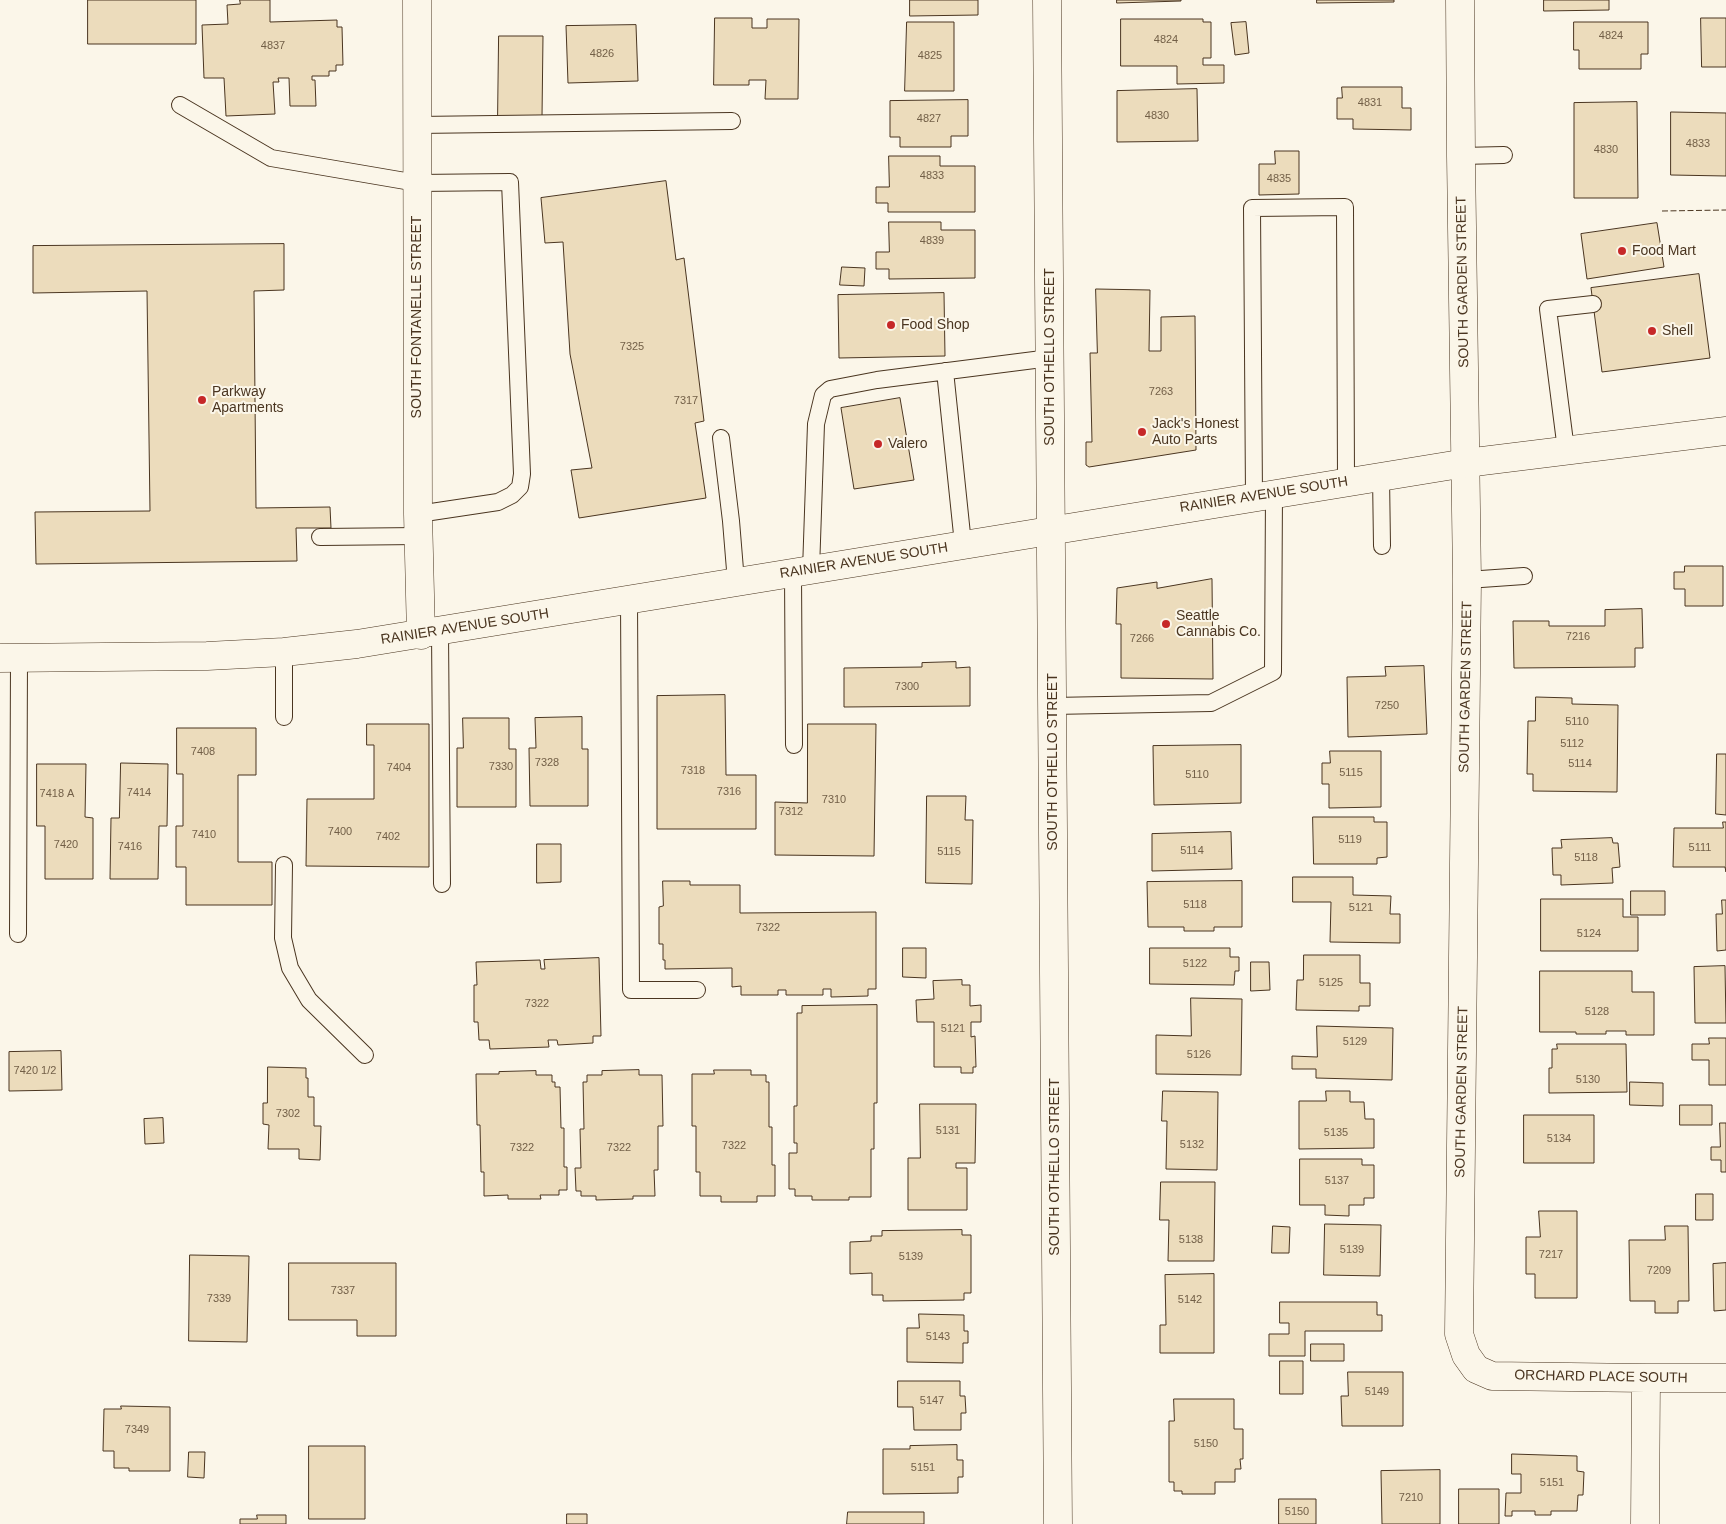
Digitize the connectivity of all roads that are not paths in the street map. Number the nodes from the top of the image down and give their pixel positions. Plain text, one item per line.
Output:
1 (417, 0) edge
2 (1047, 0) edge
3 (1460, 0) edge
4 (180, 105) dead end
5 (732, 121) dead end
6 (417, 125) junction
7 (1504, 155) dead end
8 (1461, 156) junction
9 (417, 183) junction
10 (1593, 304) dead end
11 (1050, 358) junction
12 (945, 371) junction
13 (1726, 431) edge
14 (721, 438) dead end
15 (1566, 450) junction
16 (1466, 463) junction
17 (1380, 476) junction
18 (1346, 482) junction
19 (1264, 495) junction
20 (418, 525) junction
21 (1051, 530) junction
22 (320, 537) dead end
23 (963, 544) junction
24 (1382, 546) dead end
25 (802, 571) junction
26 (1524, 576) dead end
27 (1467, 580) junction
28 (736, 582) junction
29 (629, 600) junction
30 (430, 633) junction
31 (284, 652) junction
32 (10, 658) edge
33 (1052, 706) junction
34 (284, 718) dead end
35 (794, 746) dead end
36 (284, 865) dead end
37 (442, 884) dead end
38 (18, 934) dead end
39 (697, 990) dead end
40 (365, 1055) dead end
41 (1476, 1369) joint
42 (1646, 1378) junction
43 (1726, 1378) edge
44 (1058, 1524) edge
45 (1645, 1524) edge

1 - 6 street, SOUTH FONTANELLE STREET
2 - 11 street, SOUTH OTHELLO STREET
3 - 8 street, SOUTH GARDEN STREET
4 - 9 lane
5 - 6 lane
6 - 9 street, SOUTH FONTANELLE STREET
7 - 8 lane
8 - 16 street, SOUTH GARDEN STREET
9 - 20 street, SOUTH FONTANELLE STREET
9 - 20 lane
10 - 15 lane
11 - 12 lane
11 - 21 street, SOUTH OTHELLO STREET
12 - 23 lane
12 - 25 lane
13 - 15 street, RAINIER AVENUE SOUTH
14 - 28 lane
15 - 16 street, RAINIER AVENUE SOUTH
16 - 17 street, RAINIER AVENUE SOUTH
16 - 27 street, SOUTH GARDEN STREET
17 - 18 street, RAINIER AVENUE SOUTH
17 - 24 lane
18 - 19 street, RAINIER AVENUE SOUTH
18 - 19 lane
19 - 21 street, RAINIER AVENUE SOUTH
19 - 33 lane
20 - 22 lane
20 - 30 street, SOUTH FONTANELLE STREET
21 - 23 street, RAINIER AVENUE SOUTH
21 - 33 street, SOUTH OTHELLO STREET
23 - 25 street, RAINIER AVENUE SOUTH
25 - 28 street, RAINIER AVENUE SOUTH
25 - 35 lane
26 - 27 lane
27 - 41 street, SOUTH GARDEN STREET
28 - 29 street, RAINIER AVENUE SOUTH
29 - 30 street, RAINIER AVENUE SOUTH
29 - 39 lane
30 - 31 street, RAINIER AVENUE SOUTH
30 - 37 lane
31 - 32 street, RAINIER AVENUE SOUTH
31 - 34 lane
32 - 38 lane
33 - 44 street, SOUTH OTHELLO STREET
36 - 40 lane
41 - 42 street, ORCHARD PLACE SOUTH
42 - 43 street, ORCHARD PLACE SOUTH
42 - 45 street

